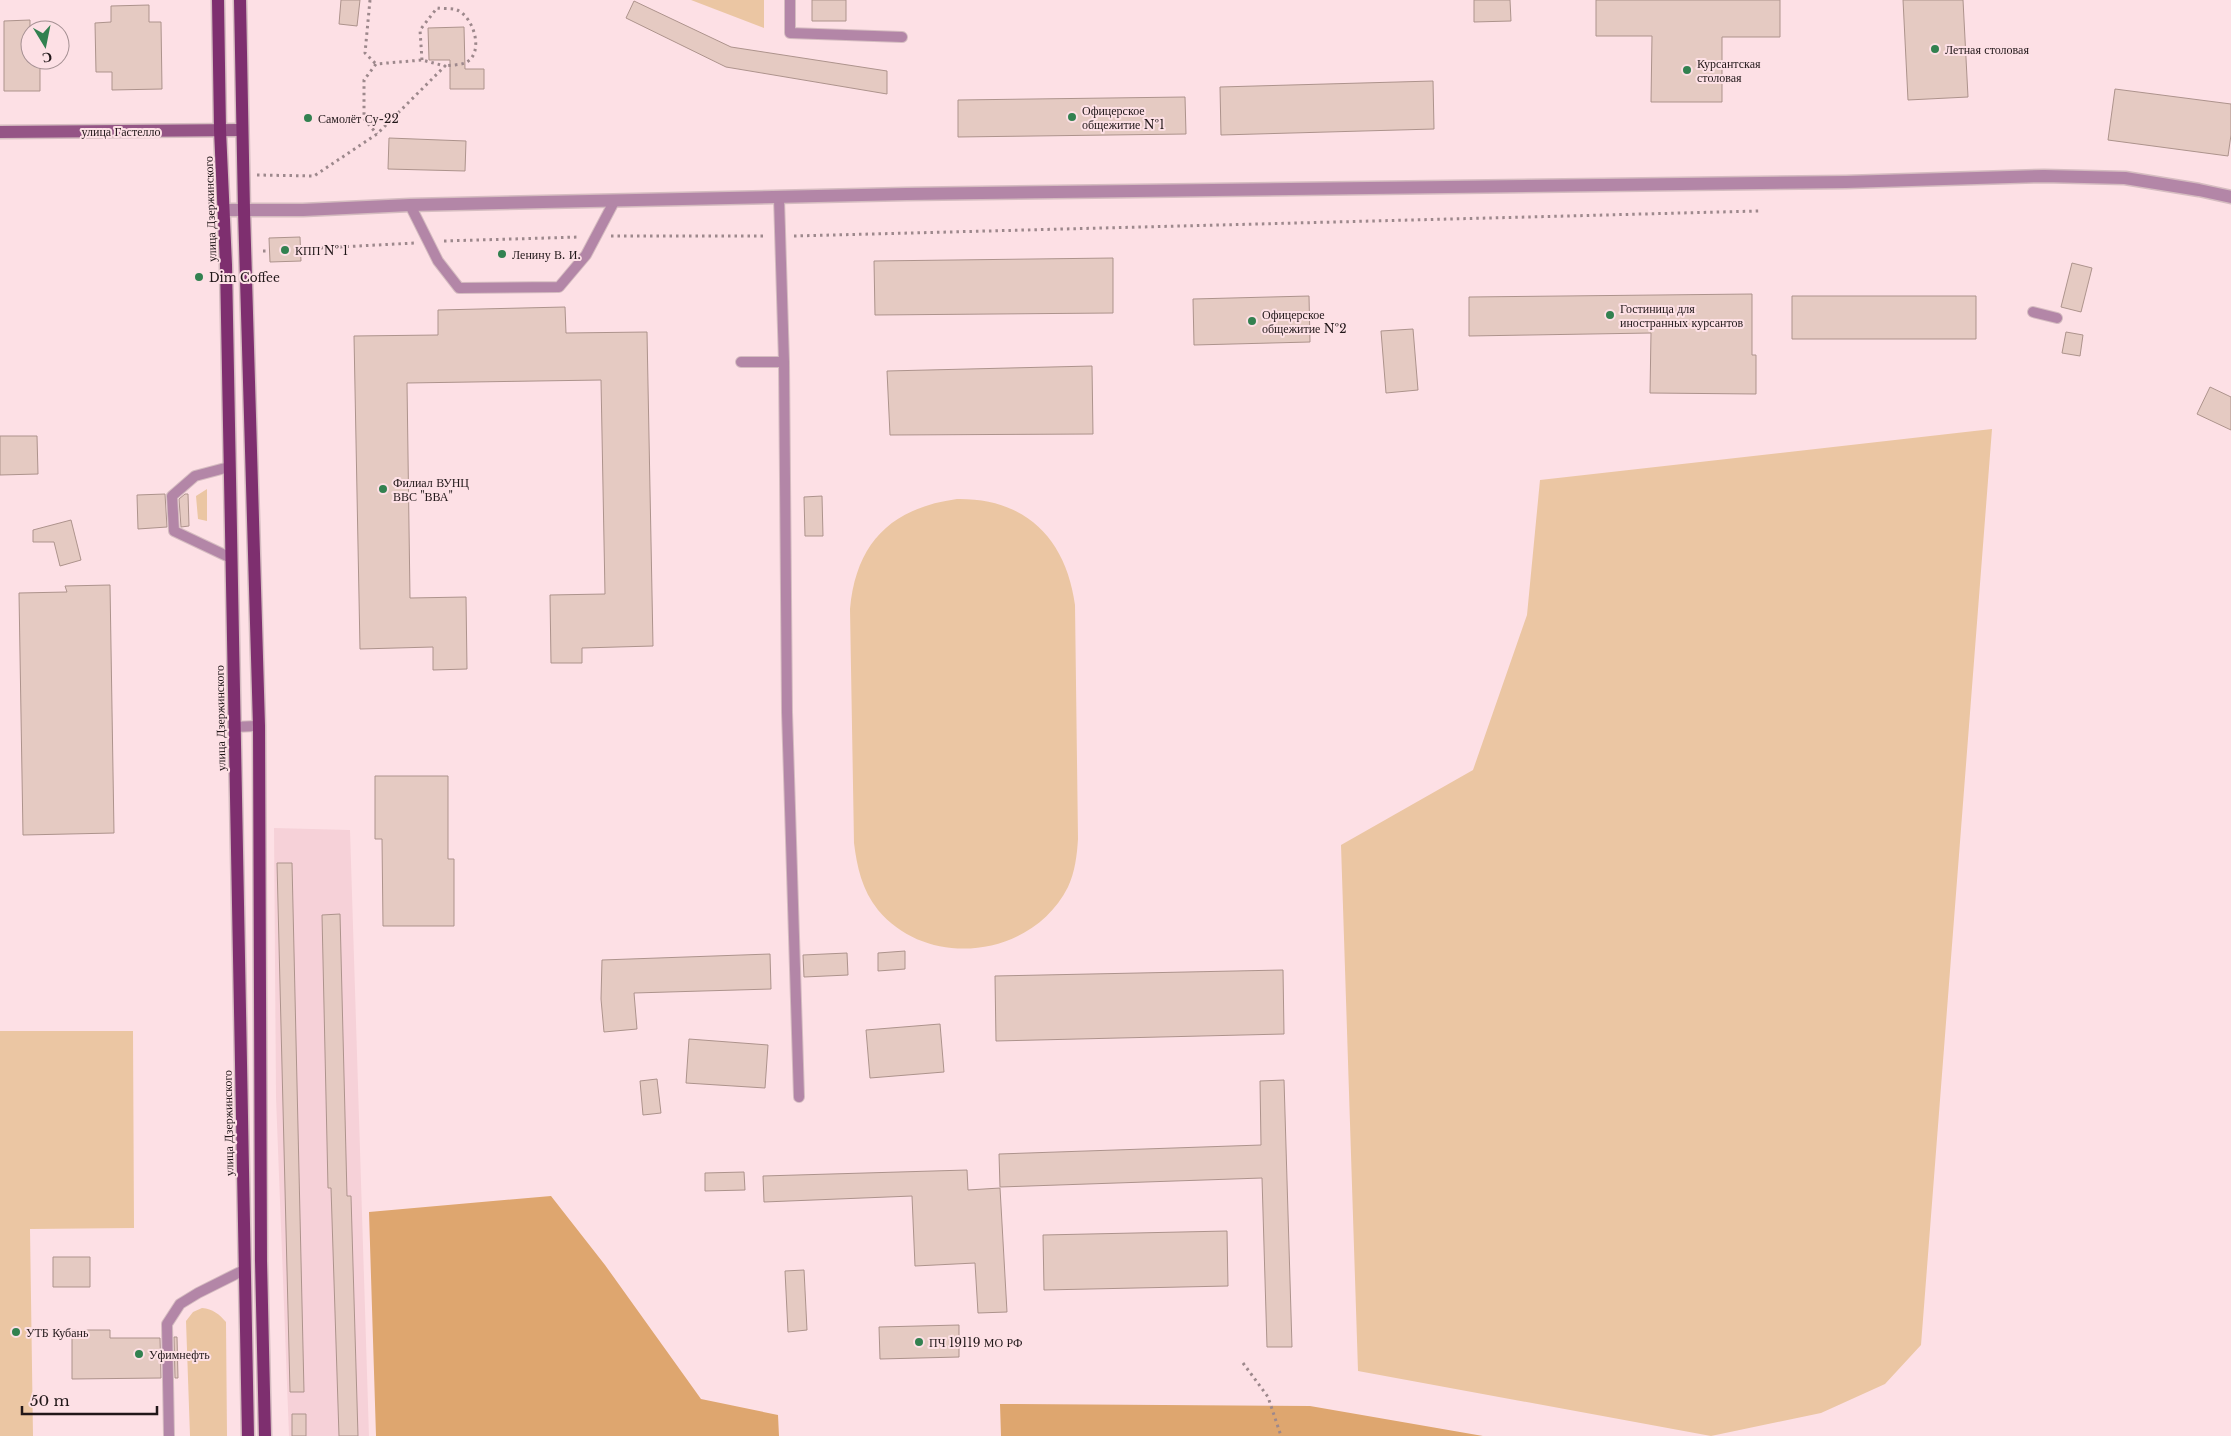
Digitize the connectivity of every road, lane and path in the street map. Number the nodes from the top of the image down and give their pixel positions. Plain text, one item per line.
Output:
1 (218, 0) edge
2 (240, 0) edge
3 (370, 0) edge
4 (790, 0) edge
5 (902, 37) dead end
6 (422, 60) junction
7 (376, 64) junction
8 (445, 66) junction
9 (220, 130) junction
10 (242, 130) junction
11 (0, 132) edge
12 (377, 134) junction
13 (257, 175) dead end
14 (2231, 197) edge
15 (780, 198) junction
16 (615, 200) junction
17 (410, 205) junction
18 (223, 210) junction
19 (244, 210) junction
20 (1759, 211) dead end
21 (596, 236) junction
22 (780, 236) junction
23 (428, 242) junction
24 (301, 249) dead end
25 (270, 250) dead end
26 (263, 251) dead end
27 (2033, 312) dead end
28 (2057, 318) dead end
29 (741, 362) dead end
30 (784, 362) junction
31 (229, 467) junction
32 (231, 558) junction
33 (259, 726) junction
34 (234, 727) junction
35 (800, 1097) dead end
36 (244, 1270) junction
37 (1243, 1363) dead end
38 (169, 1436) edge
39 (248, 1436) edge
40 (265, 1436) edge
41 (1281, 1436) edge

1 - 9 main road, улица Дзержинского
2 - 10 main road
3 - 7 path
4 - 5 lane
6 - 7 path
6 - 8 path
6 - 8 path
7 - 12 path
8 - 12 path
9 - 10 street, улица Гастелло
9 - 11 street, улица Гастелло
9 - 18 main road, улица Дзержинского
10 - 19 main road
12 - 13 path
14 - 15 street
15 - 16 street
15 - 22 lane
16 - 17 street
16 - 21 lane
17 - 19 street
17 - 23 lane
18 - 19 street
18 - 31 main road, улица Дзержинского
19 - 33 main road
20 - 22 path
21 - 22 path
21 - 23 path
21 - 23 lane
22 - 30 lane
23 - 24 path
25 - 26 path
27 - 28 lane
29 - 30 lane
30 - 35 lane
31 - 32 main road, улица Дзержинского
31 - 32 lane
32 - 34 main road, улица Дзержинского
33 - 34 lane
33 - 40 main road
34 - 36 main road, улица Дзержинского
36 - 38 lane
36 - 39 main road, улица Дзержинского
37 - 41 path

